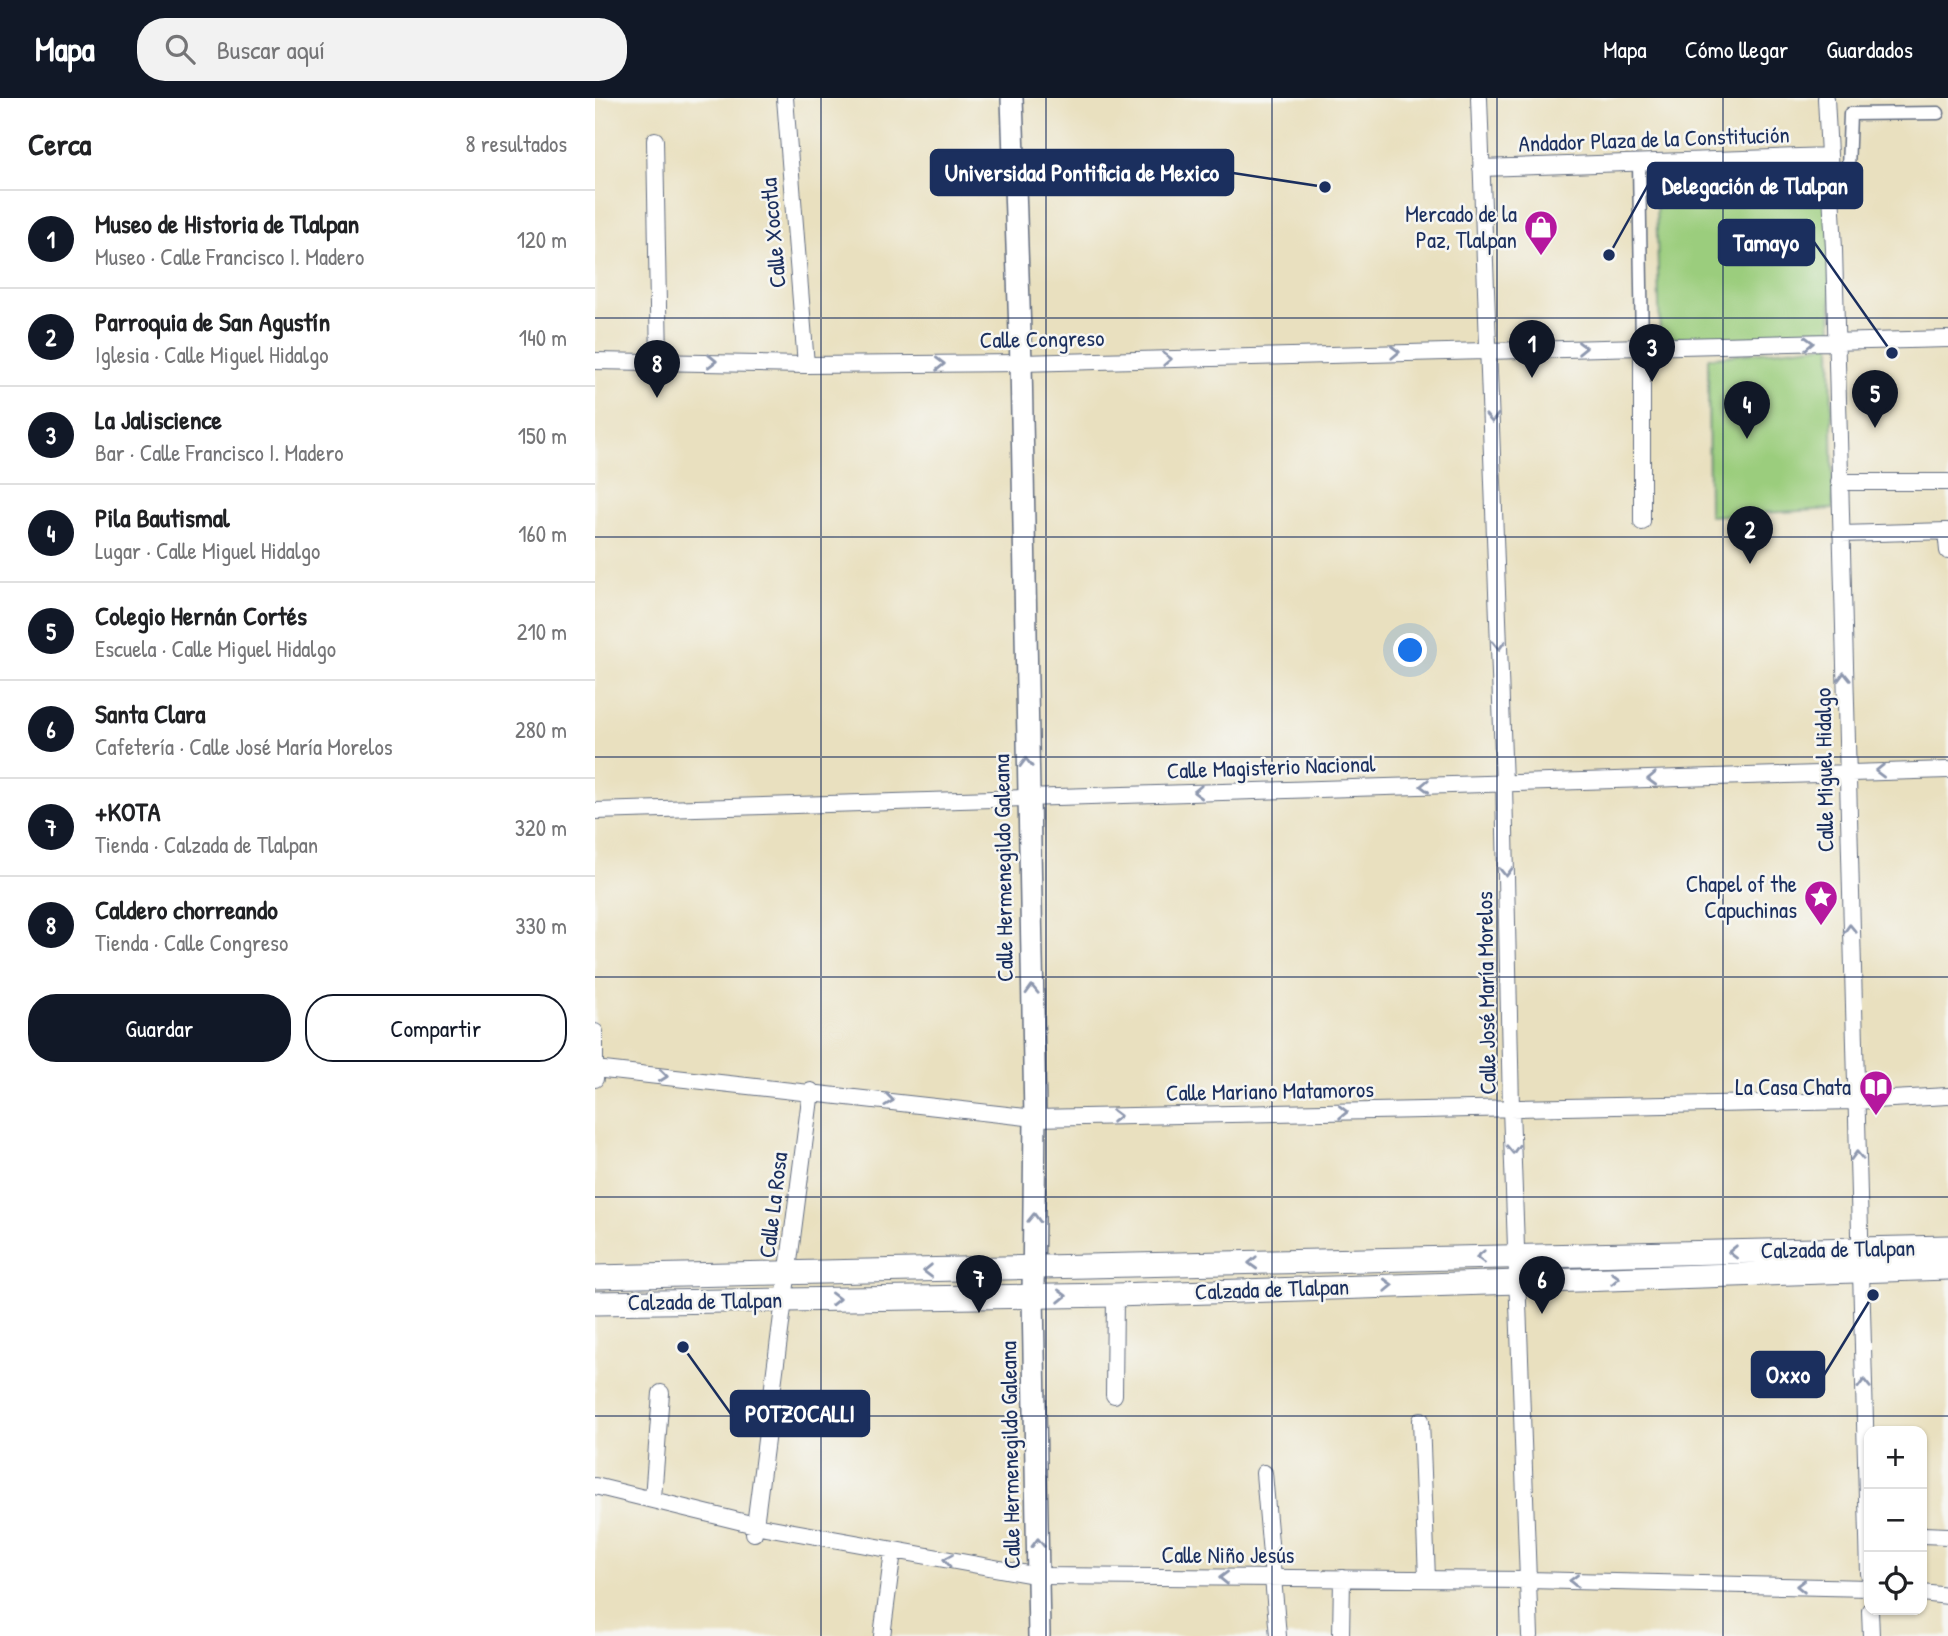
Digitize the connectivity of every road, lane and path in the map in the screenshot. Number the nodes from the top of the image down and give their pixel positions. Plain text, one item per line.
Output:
1 (785, 98) edge
2 (1012, 98) edge
3 (1479, 98) edge
4 (1826, 98) edge
5 (1938, 113) dead end
6 (655, 140) dead end
7 (1829, 156) junction
8 (1639, 163) junction
9 (1481, 168) junction
10 (1831, 206) junction
11 (1948, 339) edge
12 (1836, 342) junction
13 (1642, 347) junction
14 (1489, 349) junction
15 (659, 360) junction
16 (595, 361) edge
17 (1021, 363) junction
18 (806, 365) junction
19 (1839, 482) junction
20 (1948, 482) edge
21 (1642, 522) dead end
22 (1947, 531) edge
23 (1841, 534) junction
24 (1948, 551) edge
25 (1948, 770) edge
26 (1846, 772) junction
27 (1504, 783) junction
28 (1027, 797) junction
29 (595, 811) edge
30 (595, 1032) edge
31 (595, 1073) edge
32 (811, 1091) junction
33 (1948, 1096) edge
34 (1855, 1101) junction
35 (1511, 1108) junction
36 (1035, 1118) junction
37 (1948, 1247) edge
38 (1516, 1256) junction
39 (1861, 1260) junction
40 (1948, 1268) edge
41 (1034, 1269) junction
42 (787, 1273) junction
43 (595, 1277) edge
44 (1518, 1281) junction
45 (1115, 1295) junction
46 (1033, 1296) junction
47 (784, 1299) junction
48 (595, 1303) edge
49 (661, 1393) dead end
50 (1114, 1395) dead end
51 (1421, 1420) dead end
52 (1263, 1473) dead end
53 (595, 1486) edge
54 (1867, 1489) edge
55 (653, 1498) junction
56 (755, 1529) junction
57 (1927, 1535) edge
58 (1948, 1536) edge
59 (893, 1551) junction
60 (1039, 1576) junction
61 (1272, 1578) junction
62 (1342, 1578) junction
63 (1427, 1579) junction
64 (1528, 1580) junction
65 (1864, 1588) edge
66 (1927, 1594) edge
67 (1948, 1596) edge
68 (1870, 1615) edge
69 (882, 1636) edge
70 (1039, 1636) edge
71 (1279, 1636) edge
72 (1341, 1636) edge
73 (1530, 1636) edge
74 (1871, 1636) edge

1 - 18 street, Calle Xocotla
2 - 17 street, Calle Hermenegildo Galeana
3 - 9 street, Calle José María Morelos
4 - 7 street, Calle Miguel Hidalgo
5 - 10 street
6 - 15 street
7 - 8 street, Andador Plaza de la Constitución
7 - 10 street, Calle Miguel Hidalgo
8 - 9 street, Andador Plaza de la Constitución
8 - 13 street
9 - 14 street, Calle José María Morelos
10 - 12 street, Calle Miguel Hidalgo
11 - 12 street, Calle Congreso
13 -> 12 street, Calle Congreso
12 - 19 street, Calle Miguel Hidalgo
14 -> 13 street, Calle Congreso
13 - 21 street
17 -> 14 street, Calle Congreso
14 -> 27 street, Calle José María Morelos
15 - 16 street, Calle Congreso
15 -> 18 street, Calle Congreso
18 -> 17 street, Calle Congreso
28 -> 17 street, Calle Hermenegildo Galeana
19 - 20 street
19 - 23 street, Calle Miguel Hidalgo
22 - 23 street
22 - 24 street
26 -> 23 street, Calle Miguel Hidalgo
25 -> 26 street, Calle Magisterio Nacional
26 -> 27 street, Calle Magisterio Nacional
34 -> 26 street, Calle Miguel Hidalgo
27 -> 28 street, Calle Magisterio Nacional
27 -> 35 street, Calle José María Morelos
28 - 29 street, Calle Magisterio Nacional
36 -> 28 street, Calle Hermenegildo Galeana
30 - 31 street
31 -> 32 street, Calle Mariano Matamoros
32 -> 36 street, Calle Mariano Matamoros
32 - 42 street, Calle La Rosa
33 - 34 street, Calle Mariano Matamoros
34 - 35 street, Calle Mariano Matamoros
39 -> 34 street, Calle Miguel Hidalgo
36 -> 35 street, Calle Mariano Matamoros
35 -> 38 street, Calle José María Morelos
41 -> 36 street, Calle Hermenegildo Galeana
37 - 39 main road, Calzada de Tlalpan
39 -> 38 main road, Calzada de Tlalpan
38 -> 41 main road, Calzada de Tlalpan
38 - 44 street, Calle José María Morelos
39 - 40 main road, Calzada de Tlalpan
44 -> 39 main road, Calzada de Tlalpan
54 -> 39 street, Calle Miguel Hidalgo
41 -> 42 main road, Calzada de Tlalpan
41 - 46 street, Calle Hermenegildo Galeana
42 - 43 main road, Calzada de Tlalpan
42 - 47 street, Calle La Rosa
45 -> 44 main road, Calzada de Tlalpan
44 - 64 street, Calle José María Morelos
46 -> 45 main road, Calzada de Tlalpan
45 - 50 street
47 -> 46 main road, Calzada de Tlalpan
60 -> 46 street, Calle Hermenegildo Galeana
47 - 48 main road, Calzada de Tlalpan
47 - 56 street, Calle La Rosa
49 - 55 street
51 - 63 street
52 - 61 street
53 - 55 street, Calle Niño Jesús
55 - 56 street, Calle Niño Jesús
56 - 59 street, Calle Niño Jesús
57 - 58 street
60 -> 59 street, Calle Niño Jesús
59 - 69 street
61 -> 60 street, Calle Niño Jesús
60 - 70 street, Calle Hermenegildo Galeana
61 - 62 street, Calle Niño Jesús
61 - 71 street
62 - 63 street, Calle Niño Jesús
62 - 72 street
63 - 64 street, Calle Niño Jesús
65 -> 64 street, Calle Niño Jesús
64 - 73 street, Calle José María Morelos
66 - 67 street
68 - 74 street

